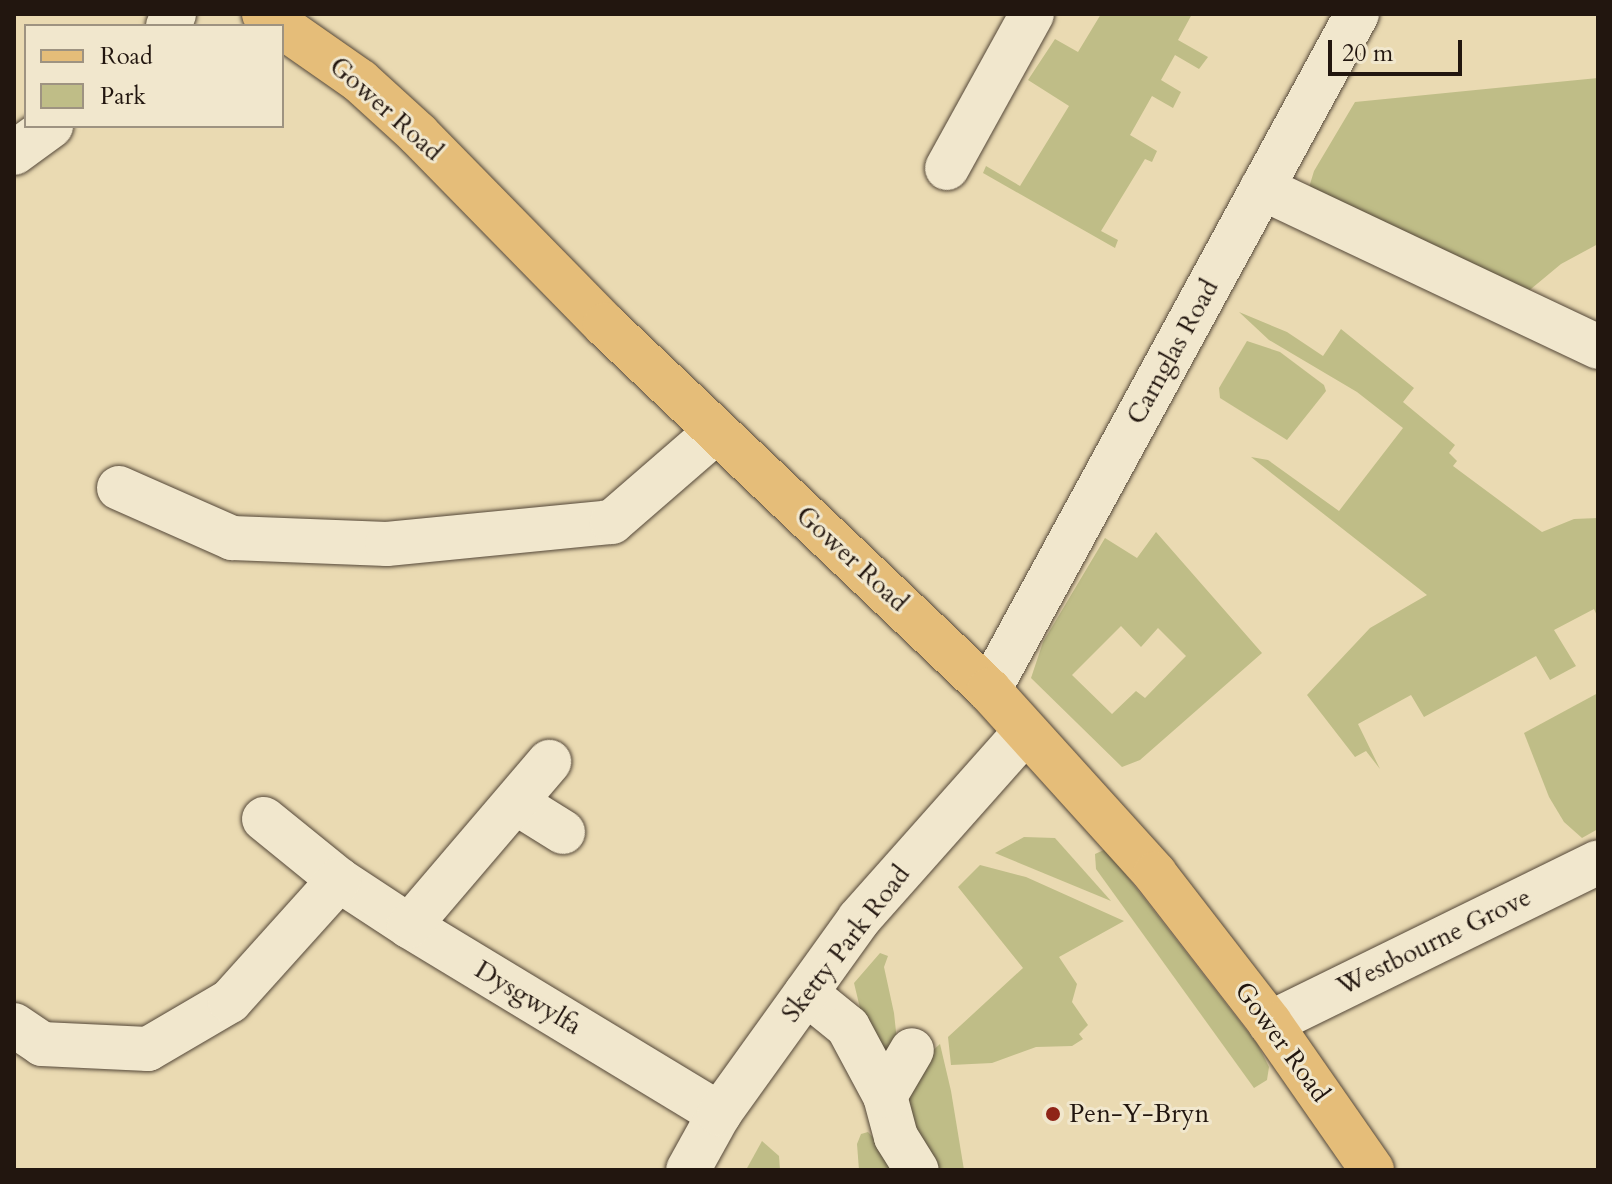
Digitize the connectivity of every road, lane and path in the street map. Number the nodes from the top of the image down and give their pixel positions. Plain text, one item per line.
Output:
1 (1032, 14) edge
2 (1357, 14) edge
3 (284, 28) edge
4 (48, 128) edge
5 (14, 153) edge
6 (947, 168) dead end
7 (1262, 188) junction
8 (1598, 347) edge
9 (716, 432) junction
10 (119, 488) dead end
11 (989, 690) junction
12 (1024, 733) junction
13 (549, 762) dead end
14 (518, 804) junction
15 (264, 819) dead end
16 (563, 832) dead end
17 (1598, 862) edge
18 (339, 880) junction
19 (409, 926) junction
20 (806, 993) junction
21 (1270, 1023) junction
22 (14, 1025) edge
23 (912, 1050) dead end
24 (885, 1096) junction
25 (719, 1114) junction
26 (688, 1170) edge
27 (917, 1170) edge
28 (1372, 1170) edge

1 - 6 street
2 - 7 street, Carnglas Road
3 - 9 main road, Gower Road
4 - 5 street
7 - 8 street
7 - 11 street, Carnglas Road
9 - 10 street
9 - 11 main road, Gower Road
11 - 12 main road, Gower Road
12 - 20 street, Sketty Park Road
12 - 21 main road, Gower Road
13 - 14 street
14 - 16 street
14 - 19 street
15 - 18 street, Dysgwylfa
17 - 21 street, Westbourne Grove
18 - 19 street, Dysgwylfa
18 - 22 street
19 - 25 street, Dysgwylfa
20 - 24 street
20 - 25 street, Sketty Park Road
21 - 28 main road, Gower Road
23 - 24 street
24 - 27 street
25 - 26 street, Sketty Park Road

